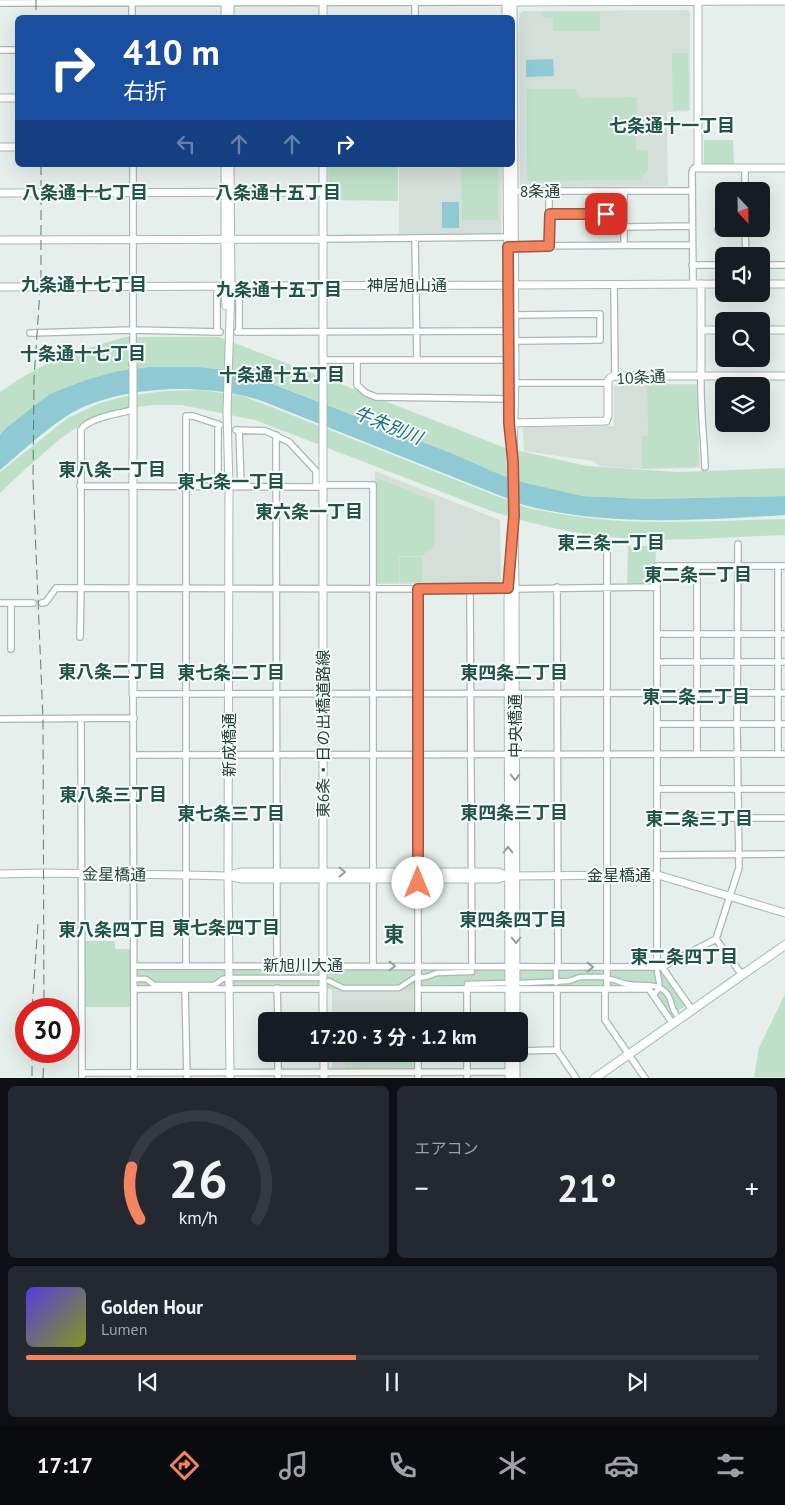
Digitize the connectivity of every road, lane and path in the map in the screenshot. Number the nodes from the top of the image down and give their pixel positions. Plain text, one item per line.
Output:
1 (227, 1) edge
2 (323, 1) edge
3 (415, 1) edge
4 (510, 1) edge
5 (606, 1) edge
6 (698, 1) edge
7 (785, 1) edge
8 (44, 2) edge
9 (132, 2) edge
10 (0, 3) edge
11 (132, 15) edge
12 (225, 15) edge
13 (229, 15) edge
14 (323, 15) edge
15 (415, 15) edge
16 (507, 15) edge
17 (511, 15) edge
18 (0, 50) edge
19 (15, 50) edge
20 (0, 98) edge
21 (15, 98) edge
22 (0, 147) edge
23 (15, 147) edge
24 (133, 167) edge
25 (226, 167) edge
26 (230, 167) edge
27 (323, 167) edge
28 (507, 167) edge
29 (512, 167) edge
30 (698, 168) junction
31 (745, 168) junction
32 (785, 168) edge
33 (745, 182) edge
34 (511, 191) junction
35 (692, 191) junction
36 (323, 192) junction
37 (549, 192) junction
38 (624, 192) junction
39 (0, 193) edge
40 (133, 193) junction
41 (228, 193) junction
42 (550, 214) junction
43 (624, 214) junction
44 (692, 226) junction
45 (624, 227) junction
46 (511, 237) junction
47 (415, 238) junction
48 (133, 239) junction
49 (228, 239) junction
50 (323, 239) junction
51 (0, 240) edge
52 (692, 245) junction
53 (549, 246) junction
54 (624, 246) junction
55 (511, 247) junction
56 (785, 264) edge
57 (715, 265) edge
58 (770, 265) edge
59 (692, 266) junction
60 (693, 284) junction
61 (701, 284) junction
62 (715, 284) edge
63 (770, 284) edge
64 (785, 284) edge
65 (416, 285) junction
66 (511, 285) junction
67 (614, 285) junction
68 (133, 286) junction
69 (224, 286) junction
70 (239, 286) junction
71 (324, 286) junction
72 (0, 287) edge
73 (515, 315) junction
74 (133, 330) junction
75 (701, 330) junction
76 (715, 330) edge
77 (770, 330) edge
78 (785, 330) edge
79 (417, 331) junction
80 (512, 331) junction
81 (324, 332) junction
82 (30, 333) dead end
83 (515, 341) junction
84 (133, 349) joint
85 (357, 360) junction
86 (417, 360) junction
87 (508, 360) junction
88 (324, 364) junction
89 (615, 376) junction
90 (701, 376) junction
91 (785, 376) edge
92 (512, 383) junction
93 (608, 383) junction
94 (512, 399) junction
95 (133, 410) junction
96 (511, 423) junction
97 (276, 436) junction
98 (706, 467) dead end
99 (80, 486) junction
100 (133, 486) junction
101 (185, 486) junction
102 (218, 486) junction
103 (229, 486) junction
104 (240, 486) junction
105 (276, 486) junction
106 (320, 486) junction
107 (738, 544) dead end
108 (607, 548) dead end
109 (697, 566) junction
110 (738, 566) junction
111 (778, 566) junction
112 (785, 566) edge
113 (607, 587) junction
114 (657, 587) junction
115 (81, 588) junction
116 (133, 588) junction
117 (186, 588) junction
118 (229, 588) junction
119 (276, 588) junction
120 (511, 588) junction
121 (557, 588) junction
122 (323, 589) junction
123 (372, 589) junction
124 (418, 589) junction
125 (470, 589) junction
126 (0, 603) edge
127 (11, 603) junction
128 (33, 603) dead end
129 (42, 603) dead end
130 (657, 634) junction
131 (697, 634) junction
132 (738, 634) junction
133 (778, 634) junction
134 (785, 634) edge
135 (80, 637) dead end
136 (11, 649) dead end
137 (697, 661) junction
138 (778, 661) junction
139 (657, 662) junction
140 (737, 662) junction
141 (785, 662) edge
142 (186, 693) junction
143 (276, 693) junction
144 (511, 693) junction
145 (557, 693) junction
146 (606, 693) junction
147 (657, 693) junction
148 (698, 693) junction
149 (737, 693) junction
150 (778, 693) junction
151 (785, 693) edge
152 (133, 694) junction
153 (229, 694) junction
154 (323, 694) junction
155 (372, 694) junction
156 (418, 694) junction
157 (470, 694) junction
158 (134, 718) junction
159 (0, 719) edge
160 (81, 719) junction
161 (657, 724) junction
162 (737, 724) junction
163 (778, 724) junction
164 (785, 724) edge
165 (697, 725) junction
166 (418, 754) junction
167 (471, 754) junction
168 (512, 754) junction
169 (557, 754) junction
170 (607, 754) junction
171 (657, 754) junction
172 (697, 754) junction
173 (738, 754) junction
174 (782, 754) edge
175 (134, 755) junction
176 (229, 755) junction
177 (277, 755) junction
178 (323, 755) junction
179 (186, 756) junction
180 (373, 756) junction
181 (738, 789) junction
182 (657, 790) junction
183 (785, 790) edge
184 (738, 817) junction
185 (658, 818) junction
186 (785, 818) edge
187 (739, 854) junction
188 (785, 854) edge
189 (658, 855) junction
190 (81, 873) junction
191 (0, 874) edge
192 (134, 875) junction
193 (186, 875) junction
194 (277, 875) junction
195 (323, 875) junction
196 (373, 875) junction
197 (418, 875) junction
198 (472, 875) junction
199 (558, 875) junction
200 (607, 875) junction
201 (658, 875) junction
202 (228, 876) junction
203 (512, 876) junction
204 (730, 896) junction
205 (785, 912) edge
206 (716, 939) junction
207 (785, 945) edge
208 (323, 965) junction
209 (373, 965) junction
210 (134, 966) junction
211 (186, 966) junction
212 (230, 966) junction
213 (277, 966) junction
214 (418, 966) junction
215 (512, 967) junction
216 (557, 967) junction
217 (607, 967) junction
218 (660, 967) junction
219 (472, 970) junction
220 (742, 975) junction
221 (230, 978) junction
222 (318, 978) dead end
223 (418, 978) junction
224 (607, 978) junction
225 (134, 979) junction
226 (329, 981) dead end
227 (556, 982) junction
228 (472, 984) junction
229 (512, 986) junction
230 (659, 987) junction
231 (134, 988) junction
232 (185, 988) junction
233 (230, 988) junction
234 (278, 988) junction
235 (323, 989) junction
236 (418, 989) junction
237 (467, 989) junction
238 (557, 989) junction
239 (605, 989) junction
240 (653, 995) junction
241 (692, 1010) junction
242 (278, 1012) edge
243 (323, 1012) edge
244 (418, 1012) edge
245 (467, 1012) edge
246 (509, 1012) edge
247 (515, 1012) edge
248 (676, 1014) dead end
249 (673, 1024) junction
250 (557, 1050) junction
251 (528, 1051) edge
252 (628, 1054) junction
253 (278, 1062) edge
254 (324, 1062) edge
255 (418, 1062) edge
256 (467, 1062) edge
257 (508, 1062) edge
258 (516, 1062) edge
259 (82, 1075) edge
260 (134, 1075) edge
261 (187, 1075) edge
262 (230, 1075) edge
263 (278, 1075) edge
264 (324, 1075) edge
265 (374, 1075) edge
266 (418, 1075) edge
267 (468, 1075) edge
268 (509, 1075) edge
269 (516, 1078) edge
270 (576, 1078) edge
271 (595, 1078) edge
272 (645, 1078) edge

1 - 2 street
1 - 9 street
1 - 12 street
1 - 13 street
2 - 3 street
2 - 14 street
3 - 4 street
3 - 15 street
4 - 5 street
4 - 16 street
4 - 17 street
5 - 6 street
6 - 7 street
6 - 30 street
8 - 9 street
8 - 10 street
9 - 11 street
18 - 19 street
20 - 21 street
22 - 23 street
24 - 40 street
25 - 41 street
26 - 41 street
27 - 36 street
28 - 34 street
29 - 34 street
30 - 31 street
30 - 35 street
31 - 32 street
31 - 33 street
34 - 37 street, 8条通
34 - 46 street
35 - 38 street, 8条通
35 - 44 street
36 - 41 street
36 - 50 street
37 - 38 street, 8条通
37 - 42 street
38 - 43 street
39 - 40 street
40 - 41 street
40 - 48 street
41 - 49 street
42 - 43 street
42 - 53 street
43 - 45 street
44 - 45 street
44 - 52 street
45 - 54 street
46 - 47 street
46 - 55 street
47 - 50 street
47 - 65 street
48 - 49 street
48 - 51 street
48 - 68 street
49 - 50 street
49 - 69 street
50 - 71 street
52 - 54 street
52 - 59 street
53 - 54 street
53 - 55 street
55 - 66 street
56 - 58 street
57 - 59 street
59 - 60 street
60 - 61 street, 神居旭山通
60 - 67 street, 神居旭山通
61 - 62 street, 神居旭山通
61 - 75 street
63 - 64 street
65 - 66 street, 神居旭山通
65 - 71 street, 神居旭山通
65 - 79 street
66 - 67 street, 神居旭山通
66 - 73 street
66 - 80 street
67 - 89 street
68 - 69 street, 神居旭山通
68 - 72 street, 神居旭山通
68 - 74 street
69 - 70 street, 神居旭山通
69 - 74 street
69 - 103 street, 新成橋通
70 - 71 street, 神居旭山通
70 - 81 street
71 - 81 street
73 - 80 street
73 - 83 street
74 - 82 street
74 - 84 street
75 - 76 street
75 - 90 street
77 - 78 street
79 - 80 street
79 - 81 street
79 - 86 street
80 - 83 street
80 - 87 street
81 - 88 street
83 - 92 street
84 - 95 street
85 - 86 street
85 - 88 street
85 - 94 street
86 - 87 street
87 - 92 street
88 - 106 street, 東6条・日の出橋道路線
89 - 90 street, 10条通
89 - 93 street, 10条通
90 - 91 street, 10条通
90 - 98 street
92 - 93 street
92 - 94 street
93 - 96 street, 10条通
94 - 96 street
95 - 99 street
95 - 100 street
96 - 120 street, 中央橋通
97 - 104 street
97 - 105 street
97 - 106 street
99 - 100 street
99 - 115 street
100 - 101 street
100 - 116 street
101 - 102 street
101 - 102 street
101 - 117 street
102 - 103 street
103 - 104 street
103 - 118 street, 新成橋通
104 - 105 street
105 - 106 street
105 - 119 street
106 - 122 street, 東6条・日の出橋道路線
106 - 123 street
107 - 110 street
108 - 113 street
109 - 110 street
109 - 114 street
109 - 131 street
110 - 111 street
110 - 132 street
111 - 112 street
111 - 133 street
113 - 114 street
113 - 121 street
113 - 146 street
114 - 130 street
115 - 116 street
115 - 129 street
115 - 135 street
116 - 117 street
116 - 152 street
117 - 118 street
117 - 142 street
118 - 119 street
118 - 153 street, 新成橋通
119 - 122 street
119 - 143 street
120 - 121 street
120 - 125 street
120 - 144 street, 中央橋通
121 - 145 street
122 - 123 street
122 - 154 street, 東6条・日の出橋道路線
123 - 124 street
123 - 155 street
124 - 125 street
124 - 156 street
125 - 157 street
126 - 127 street
127 - 128 street
127 - 136 street
130 - 131 street
130 - 139 street
131 - 132 street
131 - 137 street
132 - 133 street
132 - 140 street
133 - 134 street
133 - 138 street
137 - 139 street
137 - 140 street
137 - 148 street
138 - 140 street
138 - 141 street
138 - 150 street
139 - 147 street
140 - 149 street
142 - 152 street
142 - 153 street
142 - 179 street
143 - 153 street
143 - 154 street
143 - 177 street
144 - 145 street
144 - 157 street
144 - 168 street, 中央橋通
145 - 146 street
145 - 169 street
146 - 147 street
146 - 170 street
147 - 148 street
147 - 161 street
148 - 149 street
148 - 165 street
149 - 150 street
149 - 162 street
150 - 151 street
150 - 163 street
152 - 158 street
153 - 176 street, 新成橋通
154 - 155 street
154 - 178 street, 東6条・日の出橋道路線
155 - 156 street
155 - 180 street
156 - 157 street
156 - 166 street
157 - 167 street
158 - 160 street
158 - 175 street
159 - 160 street
160 - 190 street
161 - 165 street
161 - 171 street
162 - 163 street
162 - 165 street
162 - 173 street
163 - 164 street
163 - 174 street
165 - 172 street
166 - 167 street
166 - 180 street
166 - 197 street
167 - 168 street
167 - 198 street
168 - 169 street
168 - 203 street, 中央橋通
169 - 170 street
169 - 199 street
170 - 171 street
170 - 200 street
171 - 172 street
171 - 182 street
172 - 173 street
173 - 174 street
173 - 181 street
175 - 179 street
175 - 192 street
176 - 177 street
176 - 179 street
176 - 202 street, 新成橋通
177 - 178 street
177 - 194 street
178 - 180 street
178 - 195 street, 東6条・日の出橋道路線
179 - 193 street
180 - 196 street
181 - 182 street
181 - 183 street
181 - 184 street
182 - 185 street
184 - 185 street
184 - 186 street
184 - 187 street
185 - 189 street
187 - 188 street
187 - 189 street
187 - 204 street
189 - 201 street
190 - 191 street, 金星橋通
190 - 192 street, 金星橋通
190 - 259 street
192 - 193 street, 金星橋通
192 - 210 street
193 - 202 street, 金星橋通
193 - 211 street
194 - 195 street, 金星橋通
194 - 202 street, 金星橋通
194 - 213 street
195 - 196 street, 金星橋通
195 - 208 street, 東6条・日の出橋道路線
196 - 197 street, 金星橋通
196 - 209 street
197 - 198 street, 金星橋通
197 - 214 street
198 - 203 street, 金星橋通
198 - 219 street
199 - 200 street, 金星橋通
199 - 203 street, 金星橋通
199 - 216 street
200 - 201 street, 金星橋通
200 - 217 street
201 - 204 street, 金星橋通
201 - 218 street
202 - 212 street, 新成橋通
203 - 215 street, 中央橋通
204 - 205 street, 金星橋通
204 - 206 street
206 - 218 street
206 - 220 street
207 - 220 main road
208 - 209 street, 新旭川大通
208 - 213 street, 新旭川大通
208 - 235 street, 東6条・日の出橋道路線
209 -> 214 street, 新旭川大通
210 - 211 street, 新旭川大通
210 - 225 street
211 - 212 street, 新旭川大通
212 - 213 street, 新旭川大通
212 - 221 street, 新成橋通
214 - 219 street, 新旭川大通
214 - 223 street
215 - 216 street, 新旭川大通
215 - 219 street, 新旭川大通
215 - 229 street, 中央橋通
216 -> 217 street, 新旭川大通
216 - 227 street
217 - 218 street, 新旭川大通
217 - 224 street
218 - 230 street
218 - 241 street
219 - 223 street, 新旭川大通
219 - 228 street
220 - 241 main road
221 - 222 street, 新旭川大通
221 - 225 street, 新旭川大通
221 - 233 street, 新成橋通
223 - 226 street, 新旭川大通
223 - 236 street
224 - 227 street
224 - 230 street
224 - 239 street
225 - 231 street
227 - 229 street
227 - 238 street
228 - 229 street
228 - 237 street
229 - 237 street
229 - 238 street
229 - 246 street, 中央橋通
229 - 247 street, 中央橋通
230 - 240 street
230 - 248 street
231 - 232 street, 新旭川大通
231 - 260 street
232 - 233 street, 新旭川大通
232 - 261 street
233 - 234 street, 新旭川大通
233 - 262 street, 新成橋通
234 - 235 street, 新旭川大通
234 - 242 street
235 - 243 street, 東6条・日の出橋道路線
236 - 237 street
236 - 244 street
237 - 245 street
238 - 239 street
238 - 250 street
239 - 240 street
239 - 252 street
240 - 249 street
241 - 249 main road
249 - 252 main road
250 - 251 street
250 - 270 street
252 - 271 main road
252 - 272 street
253 - 263 street
254 - 264 street
255 - 266 street
256 - 267 street
257 - 268 street
258 - 269 street
259 - 260 street
260 - 261 street
261 - 262 street
262 - 263 street
263 - 264 street
264 - 265 street
265 - 266 street
266 - 267 street
267 - 268 street

